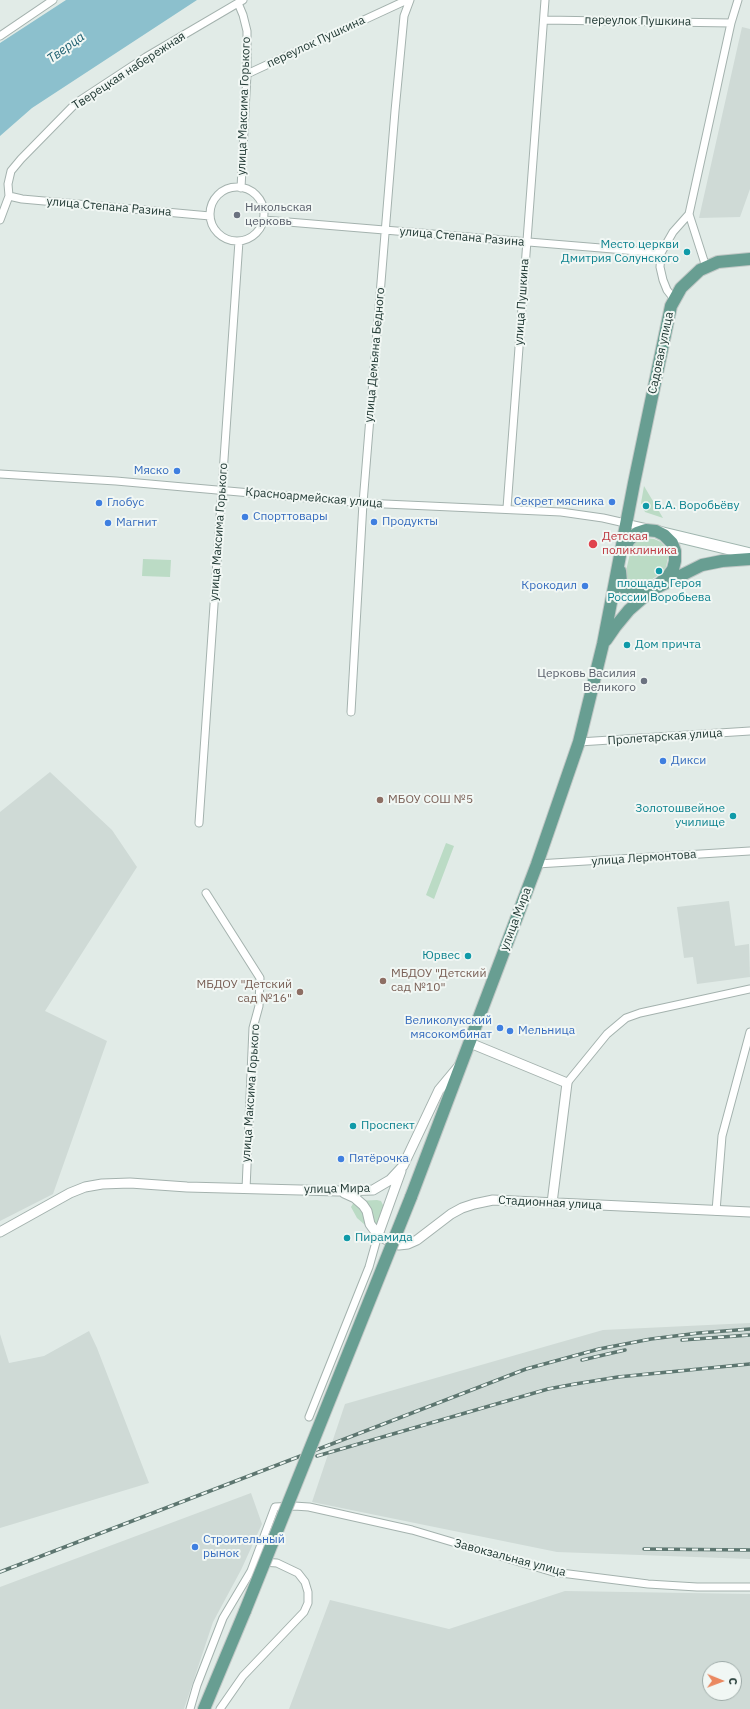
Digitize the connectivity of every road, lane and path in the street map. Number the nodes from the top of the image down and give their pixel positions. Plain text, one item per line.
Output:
1 (53, 0) edge
2 (407, 0) edge
3 (410, 0) edge
4 (545, 0) edge
5 (738, 0) edge
6 (240, 1) edge
7 (544, 20) junction
8 (731, 23) junction
9 (0, 36) edge
10 (248, 74) junction
11 (241, 188) junction
12 (9, 196) junction
13 (689, 214) junction
14 (210, 216) junction
15 (0, 220) edge
16 (264, 220) junction
17 (385, 230) junction
18 (239, 241) junction
19 (526, 242) junction
20 (661, 253) junction
21 (750, 259) edge
22 (706, 266) junction
23 (674, 299) junction
24 (0, 474) edge
25 (222, 490) junction
26 (363, 503) junction
27 (507, 508) junction
28 (627, 523) junction
29 (657, 531) junction
30 (750, 554) edge
31 (620, 558) junction
32 (750, 559) edge
33 (656, 588) junction
34 (603, 644) junction
35 (351, 712) dead end
36 (750, 731) edge
37 (579, 742) junction
38 (199, 823) dead end
39 (750, 851) edge
40 (537, 864) junction
41 (206, 893) dead end
42 (750, 989) edge
43 (750, 1032) edge
44 (470, 1043) junction
45 (463, 1060) junction
46 (567, 1083) junction
47 (403, 1166) junction
48 (246, 1189) junction
49 (373, 1190) junction
50 (338, 1192) junction
51 (552, 1203) junction
52 (367, 1211) junction
53 (716, 1211) junction
54 (750, 1212) edge
55 (0, 1232) edge
56 (378, 1235) junction
57 (309, 1416) dead end
58 (250, 1571) junction
59 (750, 1587) edge
60 (190, 1709) edge
61 (204, 1709) edge
62 (220, 1709) edge

1 - 9 street
2 - 10 street, переулок Пушкина
3 - 17 street, улица Демьяна Бедного
4 - 7 street, улица Пушкина
5 - 8 street
6 - 10 street, улица Максима Горького
6 - 12 street, Тверецкая набережная
7 - 8 street, переулок Пушкина
7 - 19 street, улица Пушкина
8 - 13 street
10 - 11 street, улица Максима Горького
11 - 14 street
11 - 16 street
12 - 14 street, улица Степана Разина
12 - 15 street, Тверецкая набережная
13 - 20 street
13 - 22 street
14 - 18 street
16 - 17 street, улица Степана Разина
16 - 18 street
17 - 19 street, улица Степана Разина
17 - 26 street, улица Демьяна Бедного
18 - 25 street, улица Максима Горького
19 - 20 street, улица Степана Разина
19 - 27 street, улица Пушкина
20 - 23 street
21 - 22 main road
22 - 23 main road, Садовая улица
23 - 28 main road, Садовая улица
24 - 25 street, Красноармейская улица
25 - 26 street, Красноармейская улица
25 - 38 street, улица Максима Горького
26 - 27 street, Красноармейская улица
26 - 35 street, улица Демьяна Бедного
27 - 28 street, Красноармейская улица
28 - 29 street, Красноармейская улица
28 - 31 main road, Садовая улица
29 - 30 main road
29 - 31 main road
29 - 33 main road
31 - 33 main road
31 - 34 main road, улица Мира
32 - 33 main road
33 - 34 main road, улица Мира
34 - 37 main road, улица Мира
36 - 37 street, Пролетарская улица
37 - 40 main road, улица Мира
39 - 40 street, улица Лермонтова
40 - 44 main road, улица Мира
41 - 48 street, улица Максима Горького
42 - 46 street
43 - 53 street
44 - 45 main road, улица Мира
44 - 46 street
45 - 47 street, улица Мира
45 - 61 main road, bridge
46 - 51 street
47 - 49 street, улица Мира
47 - 56 street
48 - 50 street, улица Мира
48 - 55 street, улица Мира
49 - 50 street, улица Мира
49 - 52 street
50 - 52 street
51 - 53 street, Стадионная улица
51 - 56 street, Стадионная улица
52 - 56 street
53 - 54 street, Стадионная улица
56 - 57 street
58 - 59 street, Завокзальная улица
58 - 60 street
58 - 62 street

